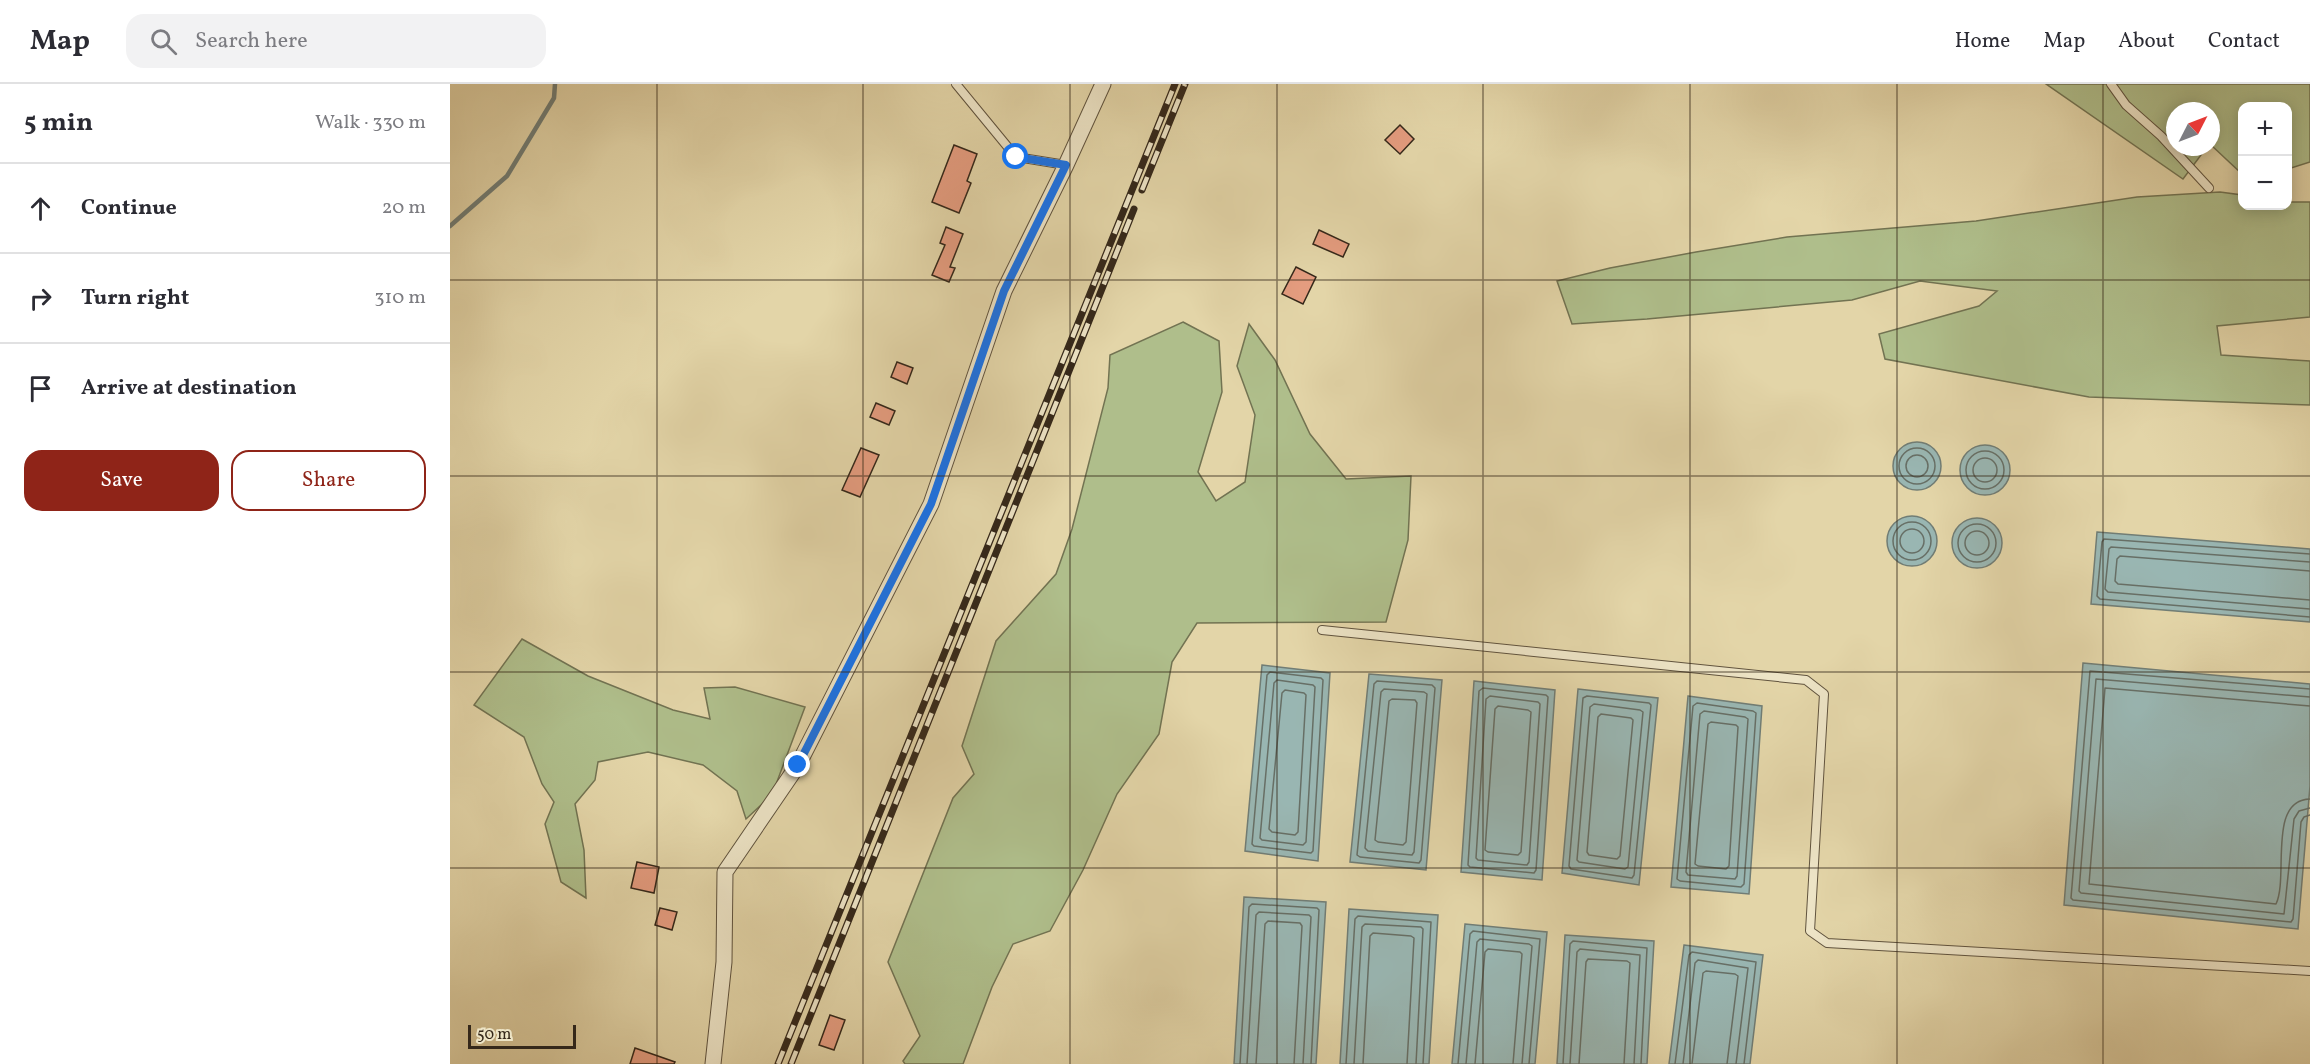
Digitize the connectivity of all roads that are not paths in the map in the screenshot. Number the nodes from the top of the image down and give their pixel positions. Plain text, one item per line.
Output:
1 (956, 84) edge
2 (1103, 84) edge
3 (2111, 84) edge
4 (1066, 165) junction
5 (2210, 188) dead end
6 (1322, 630) dead end
7 (2310, 971) edge
8 (713, 1064) edge

1 - 4 lane
2 - 4 street
3 - 5 lane
4 - 8 street
6 - 7 lane

